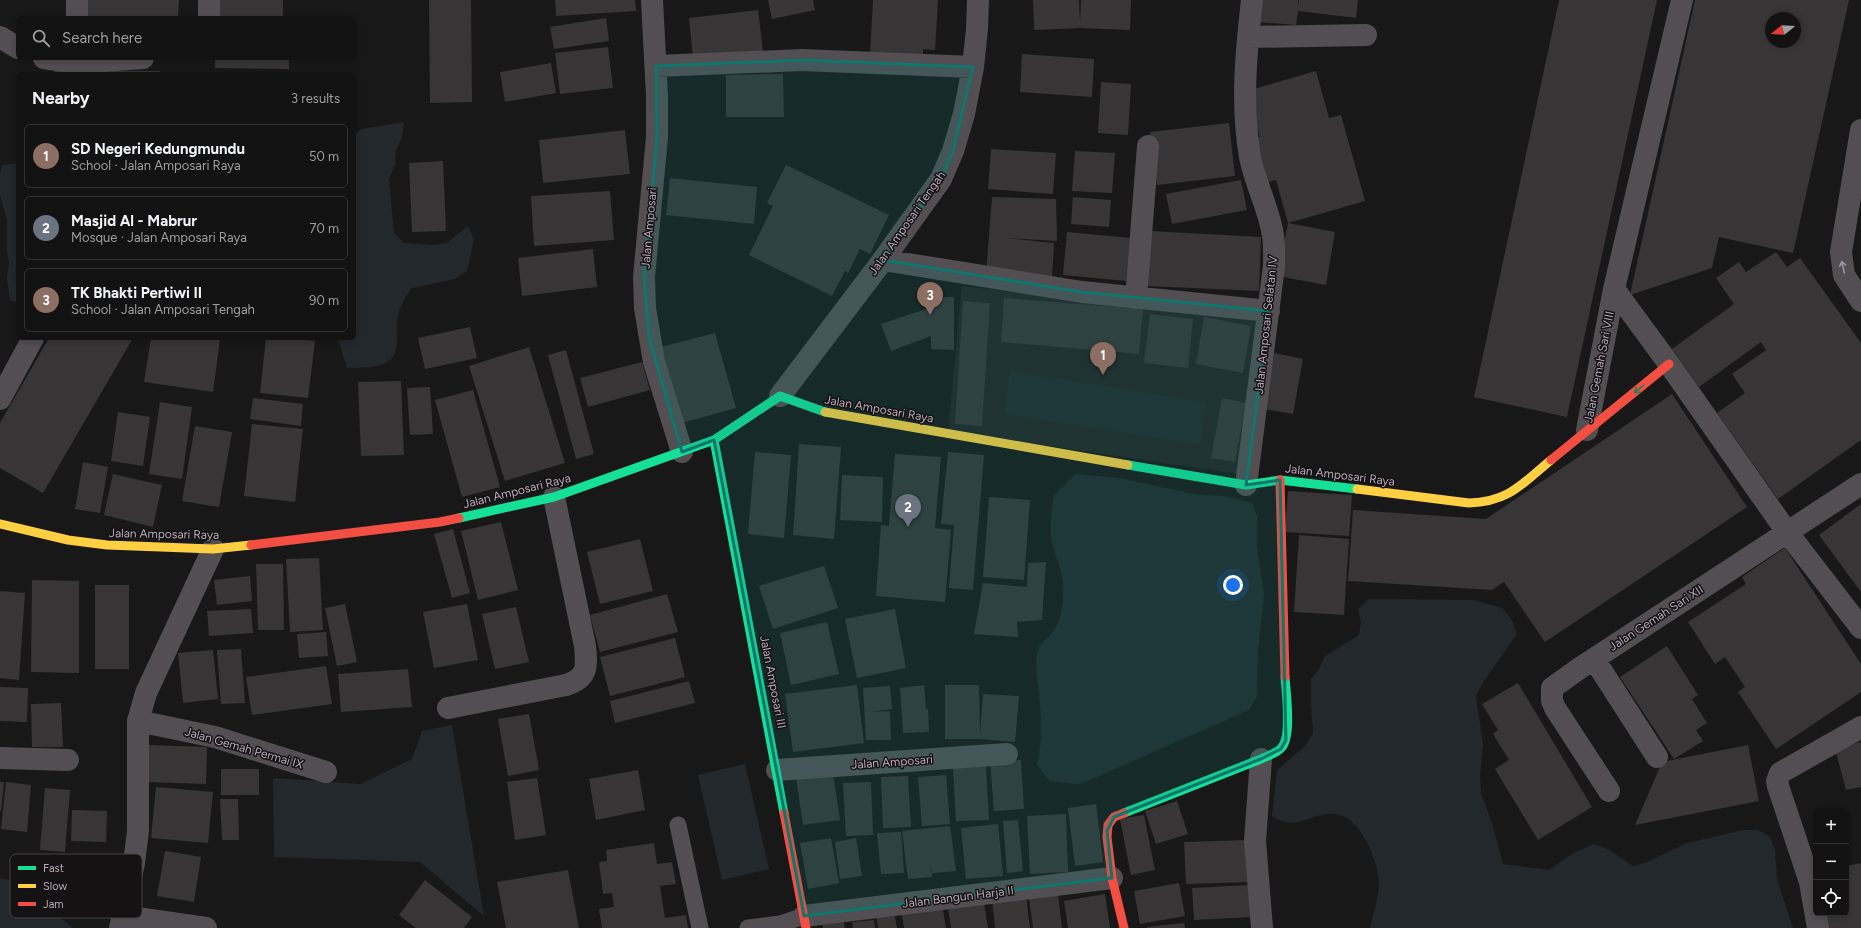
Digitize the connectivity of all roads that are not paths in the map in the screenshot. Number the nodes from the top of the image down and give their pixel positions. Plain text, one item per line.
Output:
1 (77, 0) edge
2 (209, 0) edge
3 (652, 0) edge
4 (978, 0) edge
5 (1252, 0) edge
6 (1682, 0) edge
7 (77, 16) edge
8 (209, 16) edge
9 (1366, 35) dead end
10 (0, 37) edge
11 (1248, 37) junction
12 (16, 47) edge
13 (656, 66) junction
14 (973, 67) junction
15 (1861, 130) edge
16 (1148, 146) dead end
17 (883, 260) junction
18 (1614, 290) junction
19 (1136, 298) junction
20 (1861, 301) edge
21 (1269, 312) junction
22 (32, 340) edge
23 (1669, 364) junction
24 (780, 396) junction
25 (0, 399) edge
26 (1587, 430) junction
27 (714, 440) junction
28 (682, 452) junction
29 (1280, 480) junction
30 (1861, 484) edge
31 (1246, 485) junction
32 (554, 497) junction
33 (0, 524) edge
34 (1787, 532) junction
35 (214, 549) junction
36 (1861, 628) edge
37 (1594, 659) junction
38 (448, 708) dead end
39 (138, 721) junction
40 (1861, 728) edge
41 (1007, 754) dead end
42 (1657, 757) dead end
43 (0, 758) edge
44 (1261, 759) junction
45 (68, 760) dead end
46 (777, 770) junction
47 (326, 772) dead end
48 (1609, 791) dead end
49 (678, 825) dead end
50 (135, 854) edge
51 (1112, 878) junction
52 (121, 922) edge
53 (805, 922) edge
54 (206, 928) edge
55 (700, 928) edge
56 (748, 928) edge
57 (1124, 928) edge
58 (1262, 928) edge
59 (1818, 928) edge

1 - 7 street
2 - 8 street
3 - 13 street, Jalan Amposari
4 - 14 street, Jalan Amposari Tengah
5 - 11 street, Jalan Amposari Selatan IV
6 - 18 street, Jalan Gemah Sari VIII
9 - 11 street
10 - 12 street
11 - 21 street, Jalan Amposari Selatan IV
13 - 14 street
13 - 28 street, Jalan Amposari
14 - 17 street, Jalan Amposari Tengah
20 -> 15 street
16 - 19 street
17 - 19 street
17 - 24 street, Jalan Amposari Tengah
18 - 23 street
18 - 26 street, Jalan Gemah Sari VIII
19 - 21 street
21 - 31 street, Jalan Amposari Selatan IV
22 - 25 street
23 -> 26 street, Jalan Gemah Sari VIII
23 - 34 street
24 - 27 street, Jalan Amposari Raya
24 - 31 street, Jalan Amposari Raya
26 - 29 street, Jalan Amposari Raya
27 - 28 street, Jalan Amposari Raya
27 - 46 street, Jalan Amposari III
28 - 32 street, Jalan Amposari Raya
29 - 31 street, Jalan Amposari Raya
29 - 44 street
30 - 34 street, Jalan Gemah Sari XII
32 - 35 street, Jalan Amposari Raya
32 - 38 street
33 - 35 street, Jalan Amposari Raya
34 - 36 street
34 - 37 street, Jalan Gemah Sari XII
35 - 39 street
37 - 42 street
37 - 48 street, Jalan Gemah Sari XII
39 - 47 street, Jalan Gemah Permai IX
39 - 50 street
40 - 59 street
41 - 46 street, Jalan Amposari
43 - 45 street
44 - 51 street
44 - 58 street
46 - 53 street, Jalan Amposari III
49 - 55 lane
51 - 53 street, Jalan Bangun Harja II
51 - 57 street
52 - 54 street
53 - 56 lane

